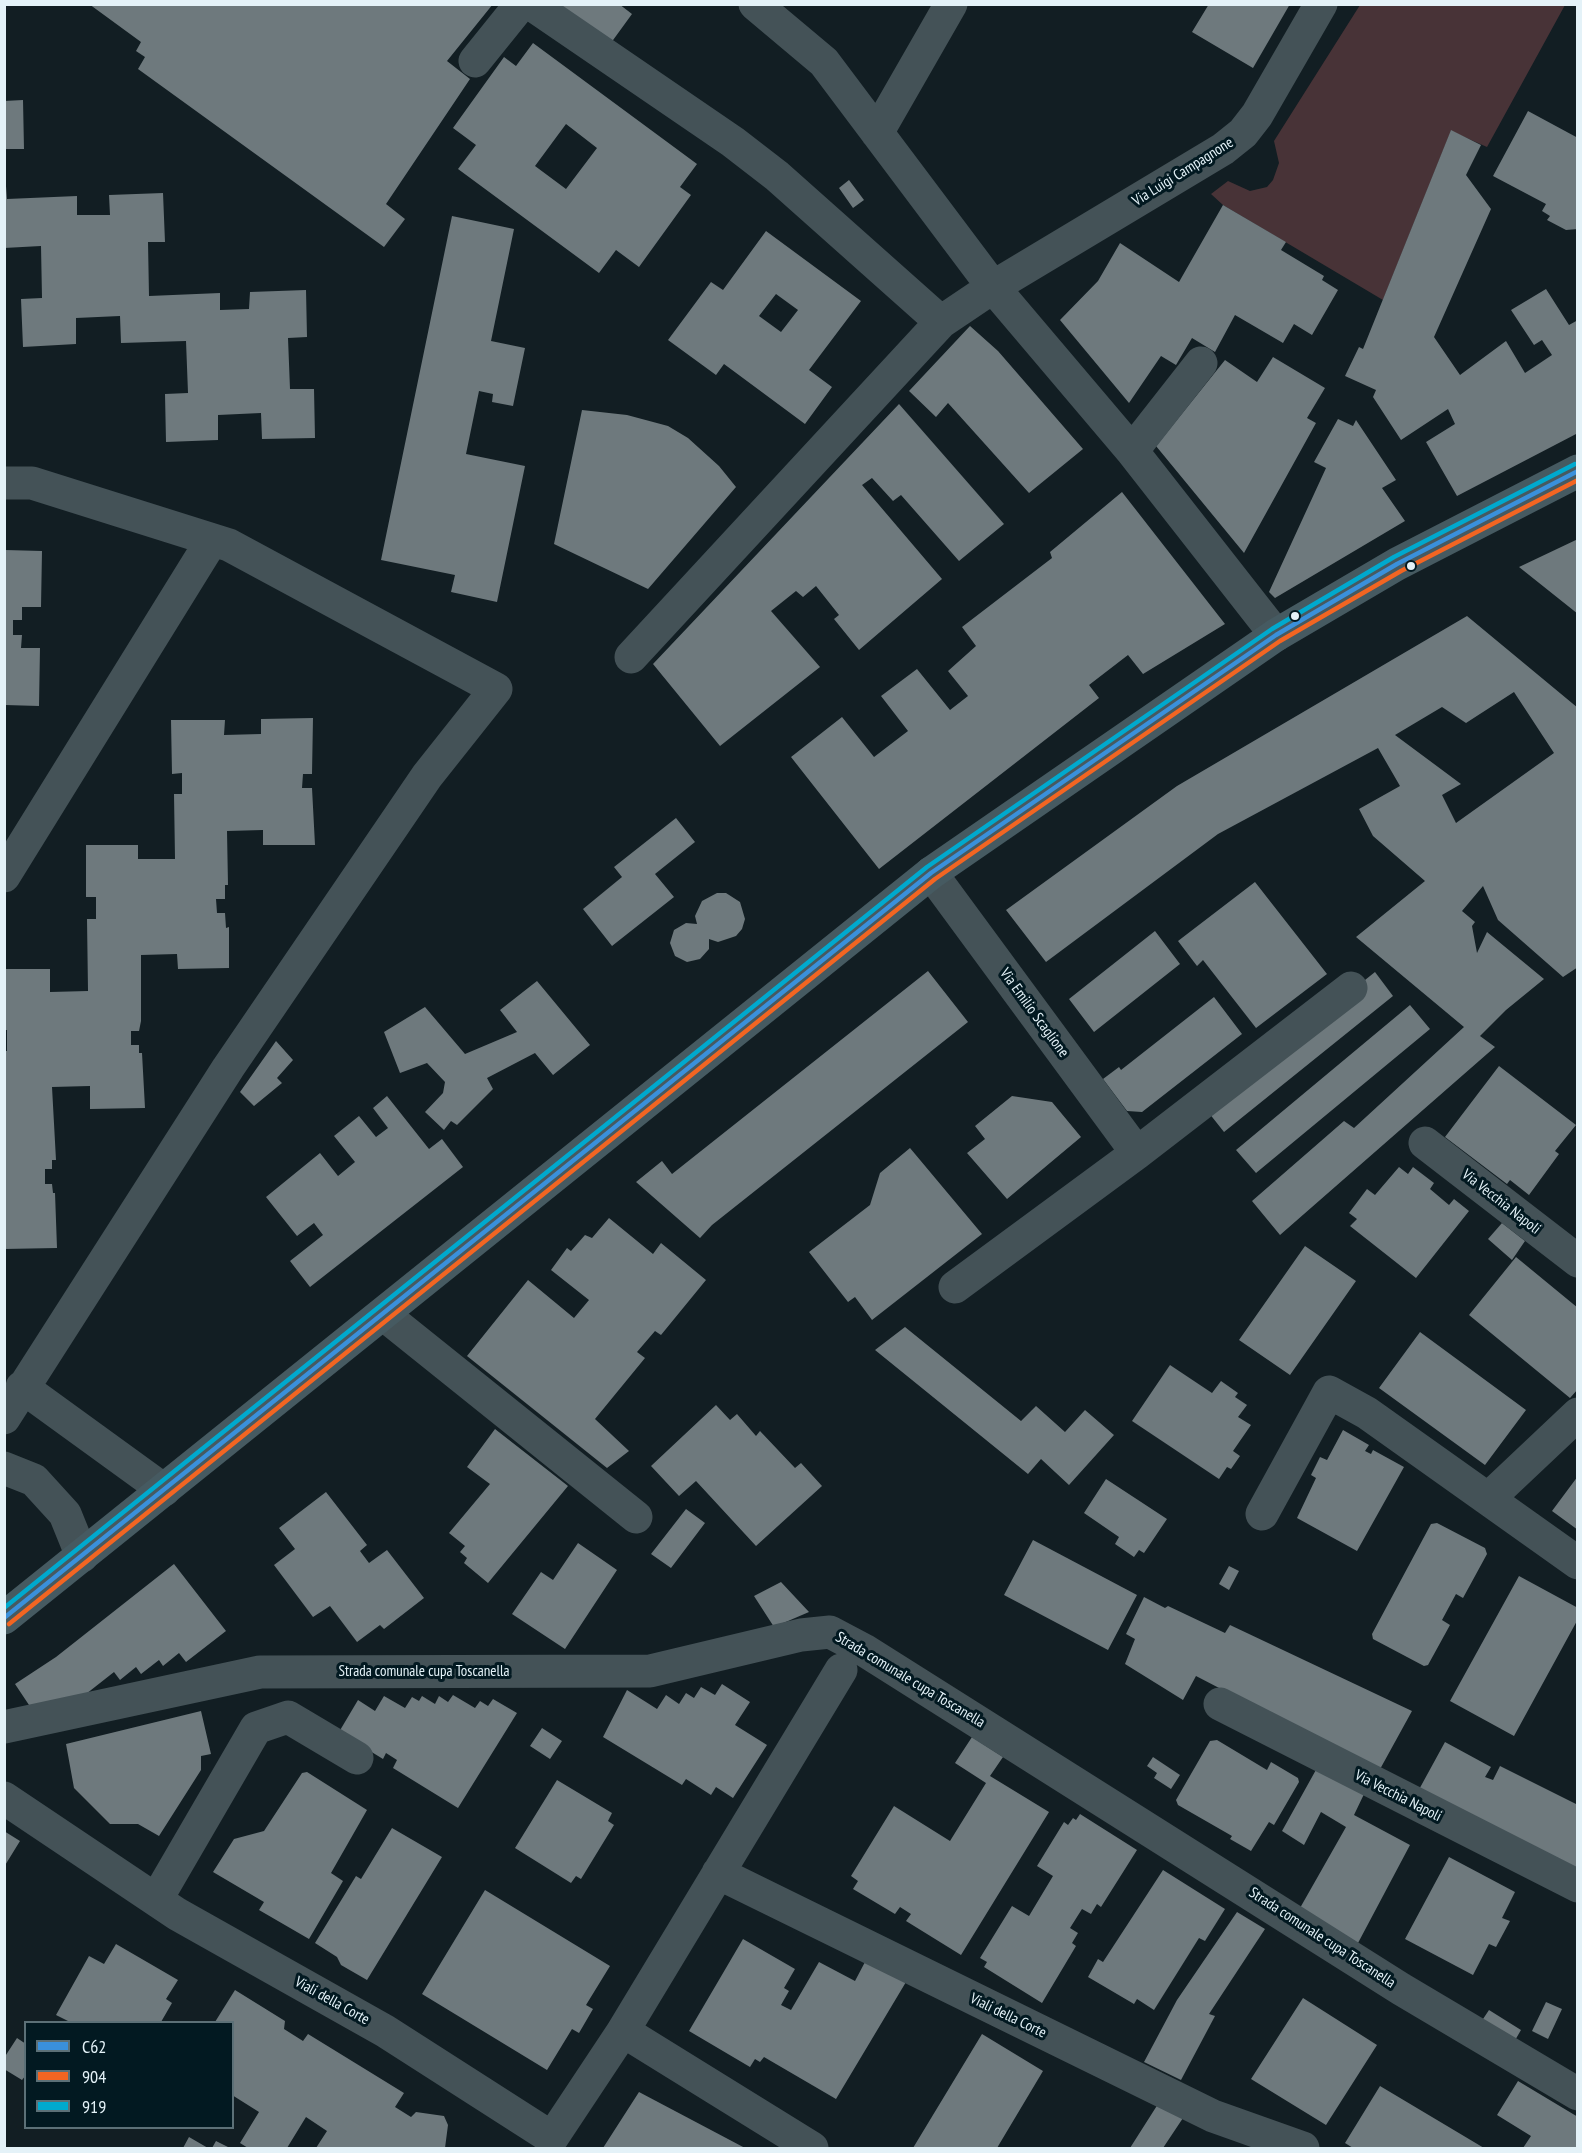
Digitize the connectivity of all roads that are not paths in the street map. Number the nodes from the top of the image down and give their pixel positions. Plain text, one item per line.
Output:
1 (521, 4) edge
2 (531, 4) edge
3 (755, 4) edge
4 (951, 4) edge
5 (1321, 4) edge
6 (475, 61) dead end
7 (877, 133) junction
8 (993, 287) junction
9 (941, 322) junction
10 (1201, 363) dead end
11 (1132, 452) junction
12 (1578, 471) edge
13 (4, 483) edge
14 (212, 540) junction
15 (1276, 635) junction
16 (631, 657) dead end
17 (931, 873) junction
18 (4, 876) edge
19 (1351, 988) dead end
20 (1425, 1143) dead end
21 (1137, 1153) junction
22 (1578, 1261) edge
23 (955, 1287) dead end
24 (383, 1314) junction
25 (22, 1387) junction
26 (1578, 1414) edge
27 (4, 1418) edge
28 (4, 1468) edge
29 (164, 1490) junction
30 (1488, 1499) junction
31 (1262, 1514) dead end
32 (636, 1517) dead end
33 (82, 1556) junction
34 (1578, 1563) edge
35 (4, 1618) edge
36 (841, 1670) dead end
37 (1220, 1704) dead end
38 (4, 1727) edge
39 (357, 1758) dead end
40 (4, 1798) edge
41 (718, 1873) junction
42 (1578, 1886) edge
43 (156, 1900) junction
44 (623, 2031) junction
45 (1578, 2094) edge
46 (812, 2148) edge
47 (1303, 2148) edge

1 - 6 street
2 - 9 street
3 - 7 street
4 - 7 street
5 - 8 street, Via Luigi Campagnone
7 - 8 street
8 - 9 street, Via Luigi Campagnone
8 - 11 street
9 - 16 street, Via Luigi Campagnone
10 - 11 street
11 - 15 street
12 - 15 main road
13 - 14 street
14 - 18 street
14 - 25 street
15 - 17 main road
17 - 21 street, Via Emilio Scaglione
17 - 24 main road
19 - 21 street
20 - 22 street, Via Vecchia Napoli
21 - 23 street
24 - 29 main road
24 - 32 street
25 - 27 street
25 - 29 street
26 - 30 street
28 - 33 street
29 - 33 main road
30 - 31 street
30 - 34 street
33 - 35 main road
36 - 41 street, Viali della Corte
37 - 42 street, Via Vecchia Napoli
38 - 45 street, Strada comunale cupa Toscanella
39 - 43 street
40 - 43 street, Viali della Corte
41 - 44 street, Viali della Corte
41 - 47 street, Viali della Corte
43 - 44 street, Viali della Corte
44 - 46 street

